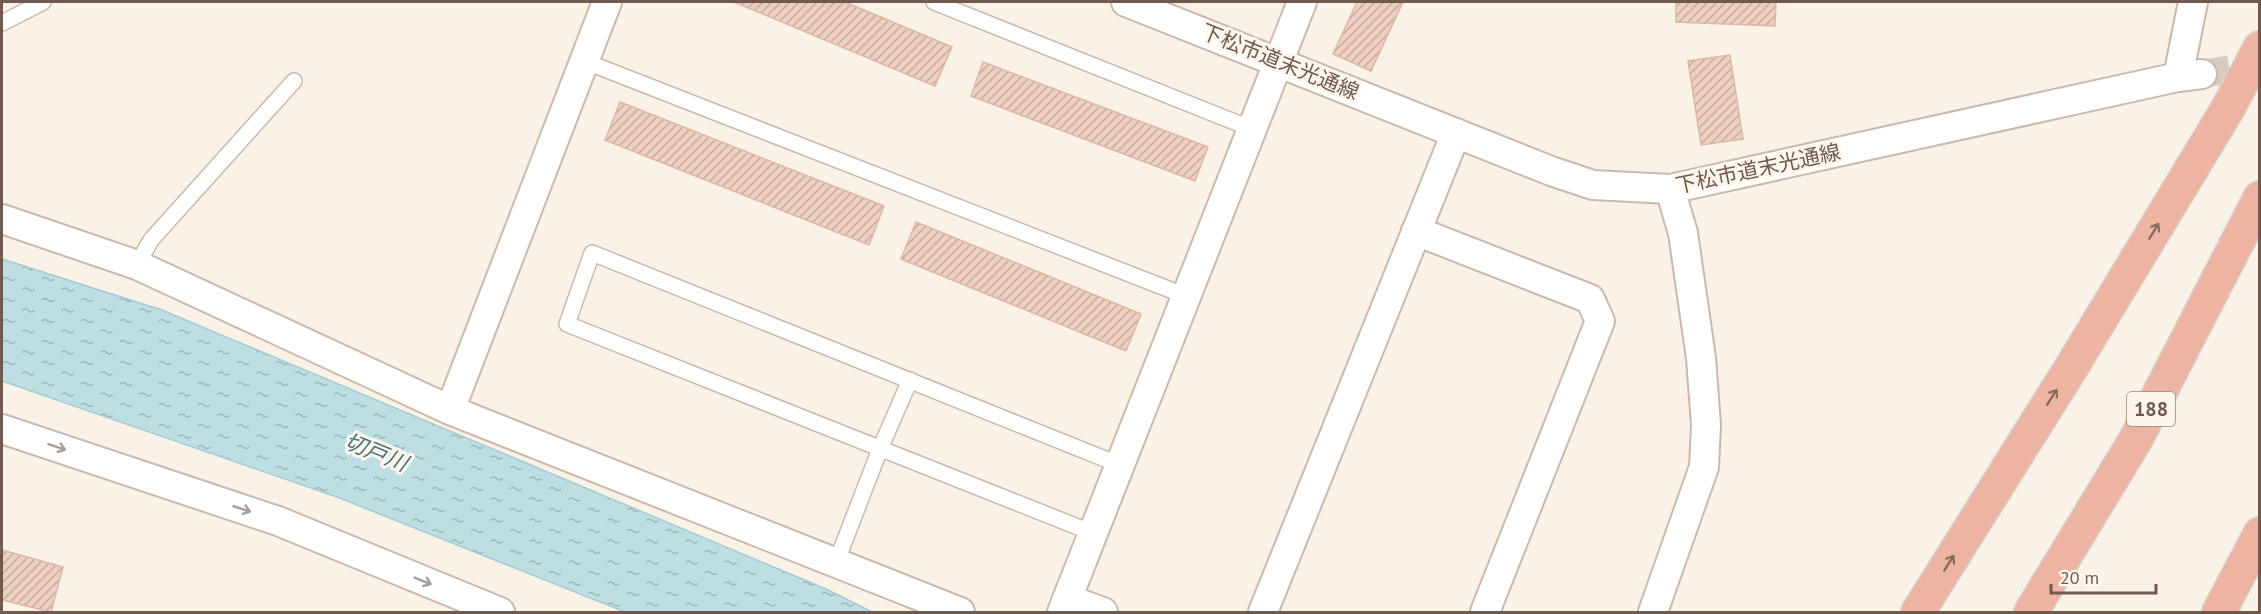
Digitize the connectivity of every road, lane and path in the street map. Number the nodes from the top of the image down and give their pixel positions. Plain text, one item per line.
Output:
1 (43, 2) edge
2 (607, 2) edge
3 (934, 2) edge
4 (1126, 2) edge
5 (1302, 2) edge
6 (2193, 2) edge
7 (2, 23) edge
8 (2259, 48) edge
9 (584, 61) junction
10 (1278, 61) junction
11 (294, 81) dead end
12 (1252, 129) junction
13 (1456, 133) junction
14 (1670, 189) junction
15 (2259, 198) edge
16 (2, 219) edge
17 (1416, 231) junction
18 (137, 265) junction
19 (1186, 296) junction
20 (910, 380) junction
21 (450, 410) junction
22 (2, 429) edge
23 (880, 448) junction
24 (1120, 465) junction
25 (1093, 534) junction
26 (2259, 534) edge
27 (836, 563) junction
28 (1064, 606) edge
29 (500, 612) edge
30 (960, 612) edge
31 (1103, 612) edge
32 (1263, 612) edge
33 (1485, 612) edge
34 (1653, 612) edge
35 (1918, 612) edge
36 (2031, 612) edge
37 (2219, 612) edge

1 - 7 lane
2 - 9 street
3 - 12 lane
4 - 10 street, 下松市道末光通線
5 - 10 street
6 - 14 street, 下松市道末光通線
35 -> 8 highway
9 - 19 lane
9 - 21 street
10 - 12 street
10 - 13 street, 下松市道末光通線
11 - 18 lane
12 - 19 street
13 - 14 street, 下松市道末光通線
13 - 17 street
14 - 34 street
15 - 36 highway, 188
16 - 18 street
17 - 32 street
17 - 33 street
18 - 21 street
19 - 24 street
20 - 23 lane
20 - 23 lane
20 - 24 lane
21 - 27 street
22 -> 29 street
23 - 25 lane
23 - 27 lane
24 - 25 street
25 - 28 street
26 - 37 highway
27 - 30 street
28 - 31 street

